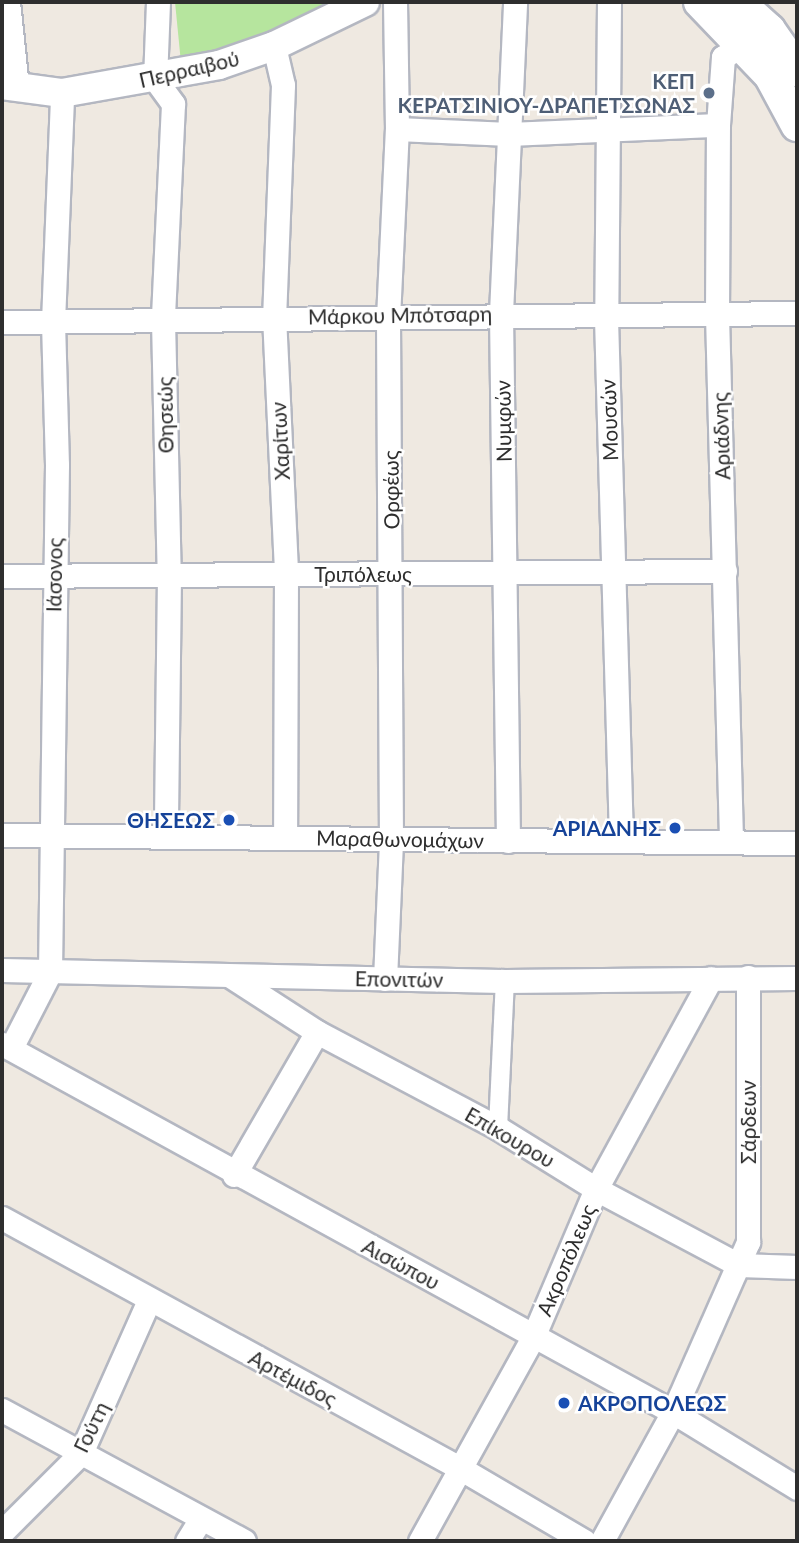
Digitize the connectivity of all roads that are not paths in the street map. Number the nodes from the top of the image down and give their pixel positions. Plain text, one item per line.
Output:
1 (8, 2) edge
2 (158, 2) edge
3 (365, 2) edge
4 (395, 2) edge
5 (515, 2) edge
6 (609, 2) edge
7 (700, 2) edge
8 (738, 2) edge
9 (743, 45) junction
10 (274, 46) junction
11 (797, 71) edge
12 (155, 79) junction
13 (9, 86) edge
14 (62, 93) junction
15 (718, 125) junction
16 (797, 125) edge
17 (609, 127) junction
18 (397, 129) junction
19 (509, 134) junction
20 (501, 313) junction
21 (797, 313) edge
22 (717, 315) junction
23 (274, 316) junction
24 (388, 318) junction
25 (606, 318) junction
26 (163, 320) junction
27 (2, 322) edge
28 (53, 323) junction
29 (725, 571) junction
30 (614, 572) junction
31 (286, 574) junction
32 (506, 574) junction
33 (169, 575) junction
34 (393, 575) junction
35 (2, 576) edge
36 (54, 576) junction
37 (166, 834) junction
38 (2, 835) edge
39 (50, 835) junction
40 (285, 837) junction
41 (621, 839) junction
42 (731, 839) junction
43 (391, 840) junction
44 (509, 841) junction
45 (797, 843) edge
46 (2, 970) edge
47 (50, 972) junction
48 (748, 976) junction
49 (232, 977) junction
50 (711, 978) junction
51 (797, 978) edge
52 (385, 979) junction
53 (505, 981) junction
54 (317, 1032) junction
55 (7, 1046) edge
56 (498, 1128) junction
57 (234, 1175) junction
58 (596, 1189) junction
59 (2, 1218) edge
60 (739, 1265) junction
61 (797, 1267) edge
62 (149, 1300) junction
63 (534, 1335) junction
64 (2, 1410) edge
65 (673, 1412) junction
66 (80, 1453) junction
67 (458, 1467) junction
68 (797, 1488) edge
69 (201, 1519) junction
70 (2, 1532) edge
71 (187, 1541) edge
72 (244, 1541) edge
73 (420, 1541) edge
74 (584, 1541) edge
75 (602, 1541) edge

1 - 13 street
2 - 12 street
3 - 10 street, Περραιβού
4 - 18 street, Ορφέως
5 - 19 street, Νυμφών
6 - 17 street, Μουσών
7 - 9 main road
8 - 11 main road
9 - 15 street, Αριάδνης
9 - 16 main road
10 - 12 street, Περραιβού
10 - 23 street, Χαρίτων
12 - 14 street, Περραιβού
12 - 26 street, Θησεώς
13 - 14 street, Περραιβού
14 - 28 street, Ιάσονος
15 - 17 street
15 - 22 street, Αριάδνης
17 - 19 street
17 - 25 street, Μουσών
18 - 19 street
18 - 24 street, Ορφέως
19 - 20 street, Νυμφών
20 - 24 street, Μάρκου Μπότσαρη
20 - 25 street, Μάρκου Μπότσαρη
20 - 32 street, Νυμφών
21 - 22 street, Μάρκου Μπότσαρη
22 - 25 street, Μάρκου Μπότσαρη
22 - 29 street, Αριάδνης
23 - 24 street, Μάρκου Μπότσαρη
23 - 26 street, Μάρκου Μπότσαρη
23 - 31 street, Χαρίτων
24 - 34 street, Ορφέως
25 - 30 street, Μουσών
26 - 28 street, Μάρκου Μπότσαρη
26 - 33 street, Θησεώς
27 - 28 street, Μάρκου Μπότσαρη
28 - 36 street, Ιάσονος
29 - 30 street, Τριπόλεως
29 - 42 street, Αριάδνης
30 - 32 street, Τριπόλεως
30 - 41 street, Μουσών
31 - 33 street, Τριπόλεως
31 - 34 street, Τριπόλεως
31 - 40 street, Χαρίτων
32 - 34 street, Τριπόλεως
32 - 44 street, Νυμφών
33 - 36 street, Τριπόλεως
33 - 37 street, Θησεώς
34 - 43 street, Ορφέως
35 - 36 street, Τριπόλεως
36 - 39 street, Ιάσονος
37 - 39 street, Μαραθωνομάχων
37 - 40 street, Μαραθωνομάχων
38 - 39 street, Μαραθωνομάχων
39 - 47 street, Ιάσονος
40 - 43 street, Μαραθωνομάχων
41 - 42 street, Μαραθωνομάχων
41 - 44 street, Μαραθωνομάχων
42 - 45 street, Μαραθωνομάχων
43 - 44 street, Μαραθωνομάχων
43 - 52 street, Ορφέως
46 - 47 street, Επονιτών
47 - 49 street, Επονιτών
47 - 55 street, Ιάσονος
48 - 50 street, Επονιτών
48 - 51 street, Επονιτών
48 - 60 street, Σάρδεων
49 - 52 street, Επονιτών
49 - 54 street, Επίκουρου
50 - 53 street, Επονιτών
50 - 58 street, Ακροπόλεως
52 - 53 street, Επονιτών
53 - 56 street
54 - 56 street, Επίκουρου
54 - 57 street
55 - 57 street, Αισώπου
56 - 58 street, Επίκουρου
57 - 63 street, Αισώπου
58 - 60 street, Επίκουρου
58 - 63 street, Ακροπόλεως
59 - 62 street, Αρτέμιδος
60 - 61 street, Επίκουρου
60 - 65 street, Σάρδεων
62 - 66 street, Γούτη
62 - 67 street, Αρτέμιδος
63 - 65 street, Αισώπου
63 - 67 street, Ακροπόλεως
64 - 66 street
65 - 68 street, Αισώπου
65 - 75 street, Σάρδεων
66 - 69 street
66 - 70 street, Γούτη
67 - 73 street, Ακροπόλεως
67 - 74 street, Αρτέμιδος
69 - 71 street
69 - 72 street

